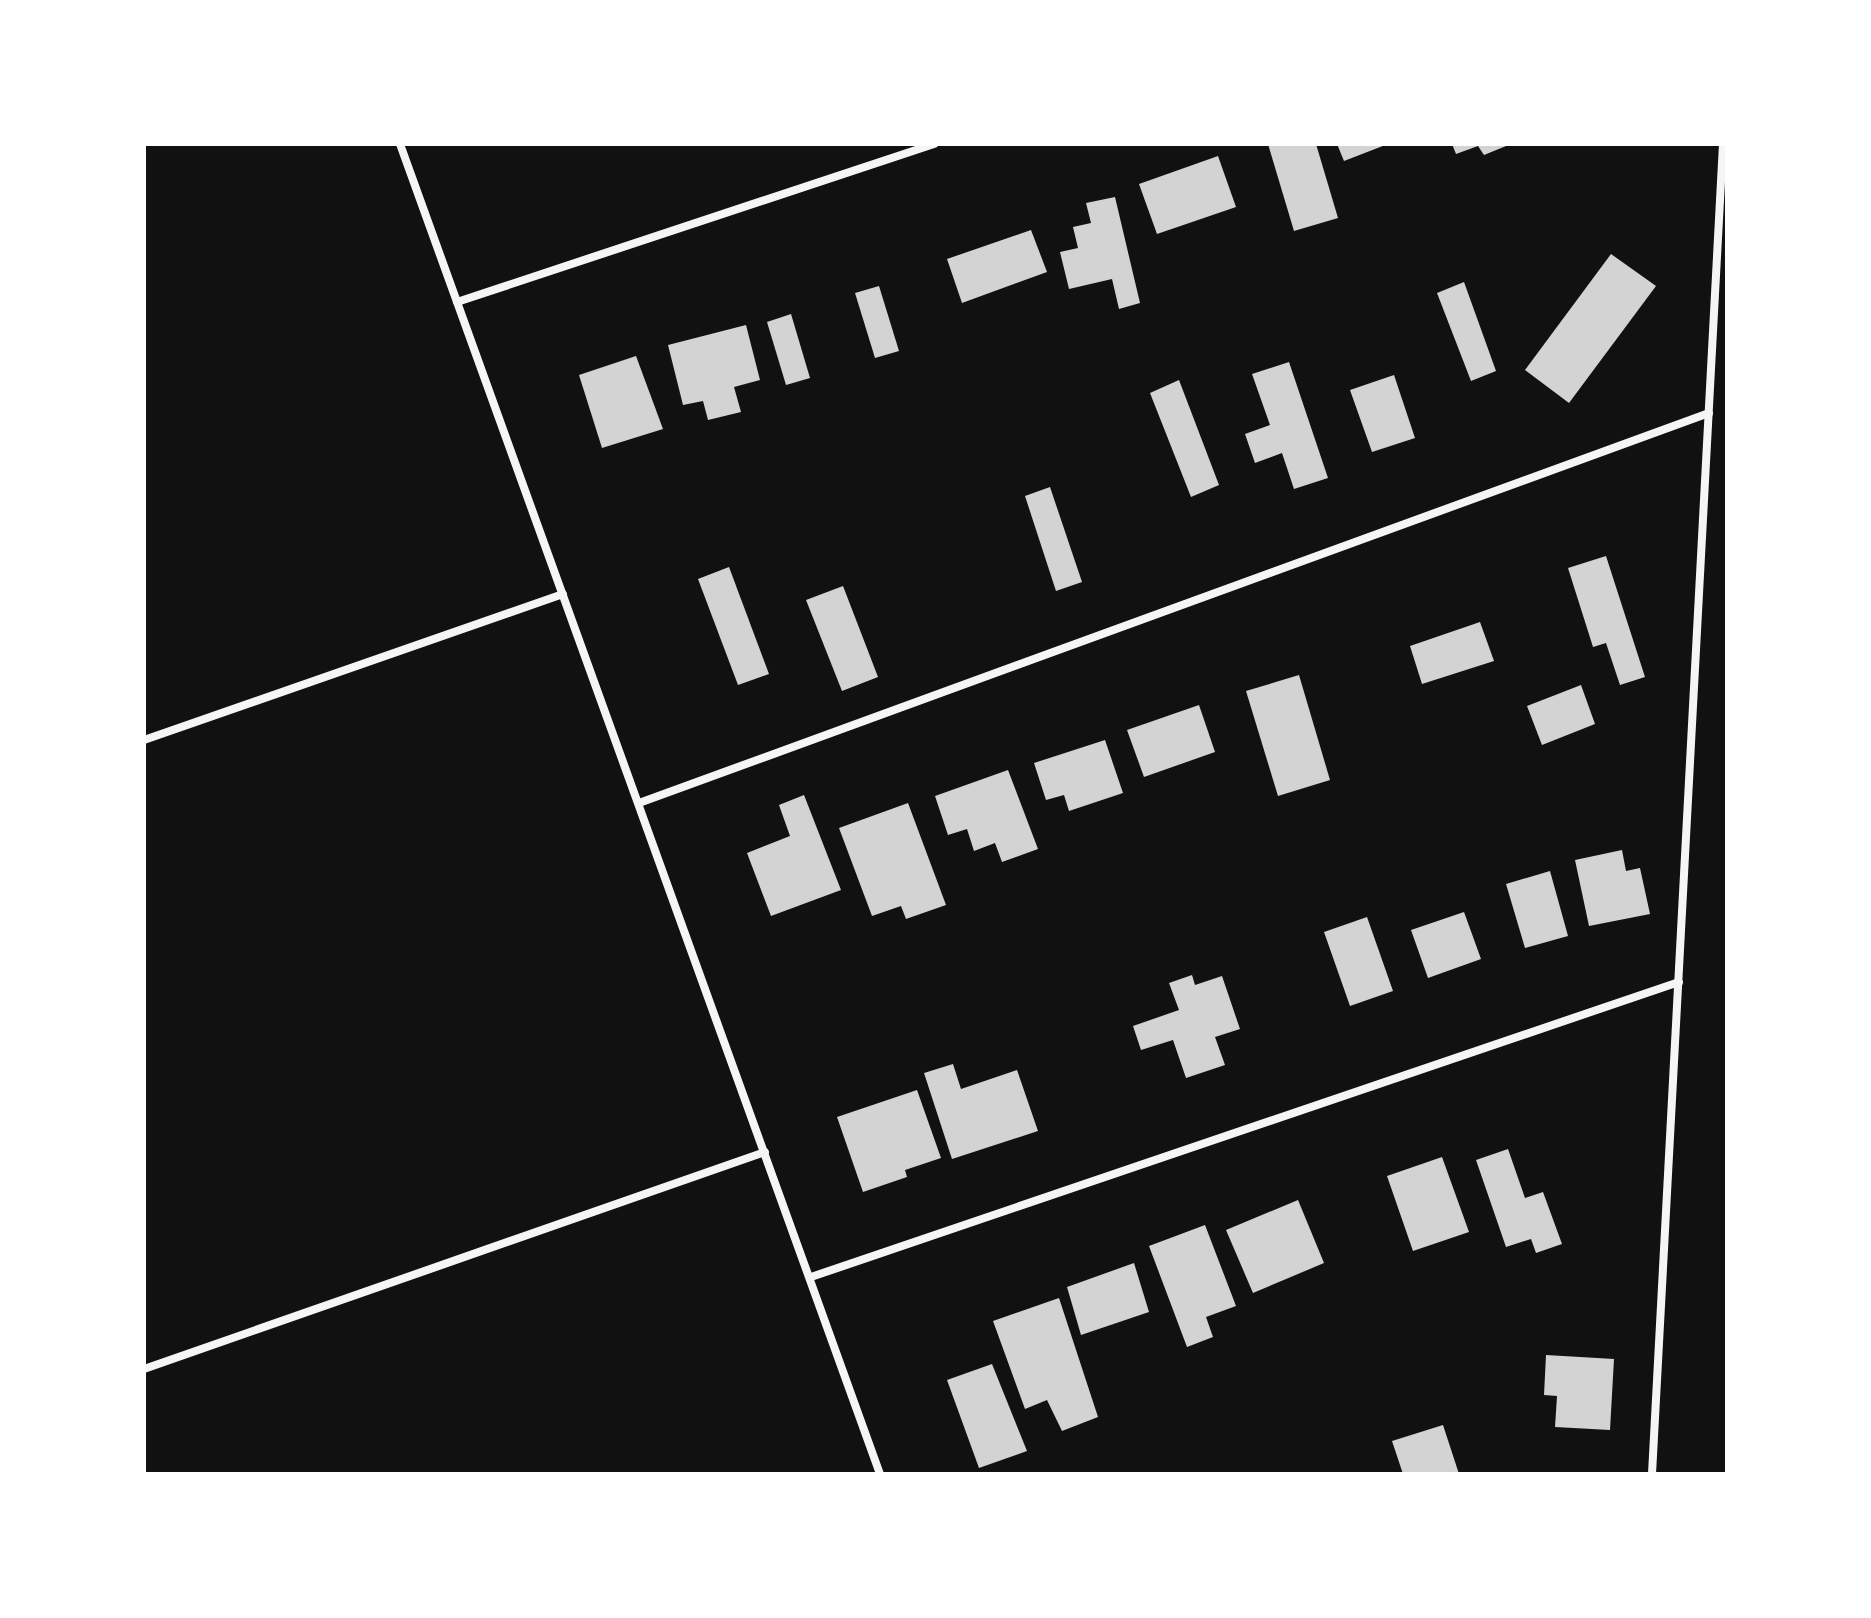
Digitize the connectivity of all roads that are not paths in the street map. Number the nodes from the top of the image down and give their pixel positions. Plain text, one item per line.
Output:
1 (400, 144) edge
2 (934, 144) edge
3 (1723, 144) edge
4 (457, 302) junction
5 (1709, 413) junction
6 (563, 594) junction
7 (144, 740) edge
8 (639, 803) junction
9 (1679, 982) junction
10 (765, 1152) junction
11 (811, 1277) junction
12 (144, 1369) edge
13 (880, 1474) edge
14 (1652, 1474) edge

1 - 4 street
2 - 4 street
3 - 5 street
4 - 6 street
5 - 8 street
5 - 9 street
6 - 7 street
6 - 8 street
8 - 10 street
9 - 11 street
9 - 14 street
10 - 11 street
10 - 12 street
11 - 13 street

